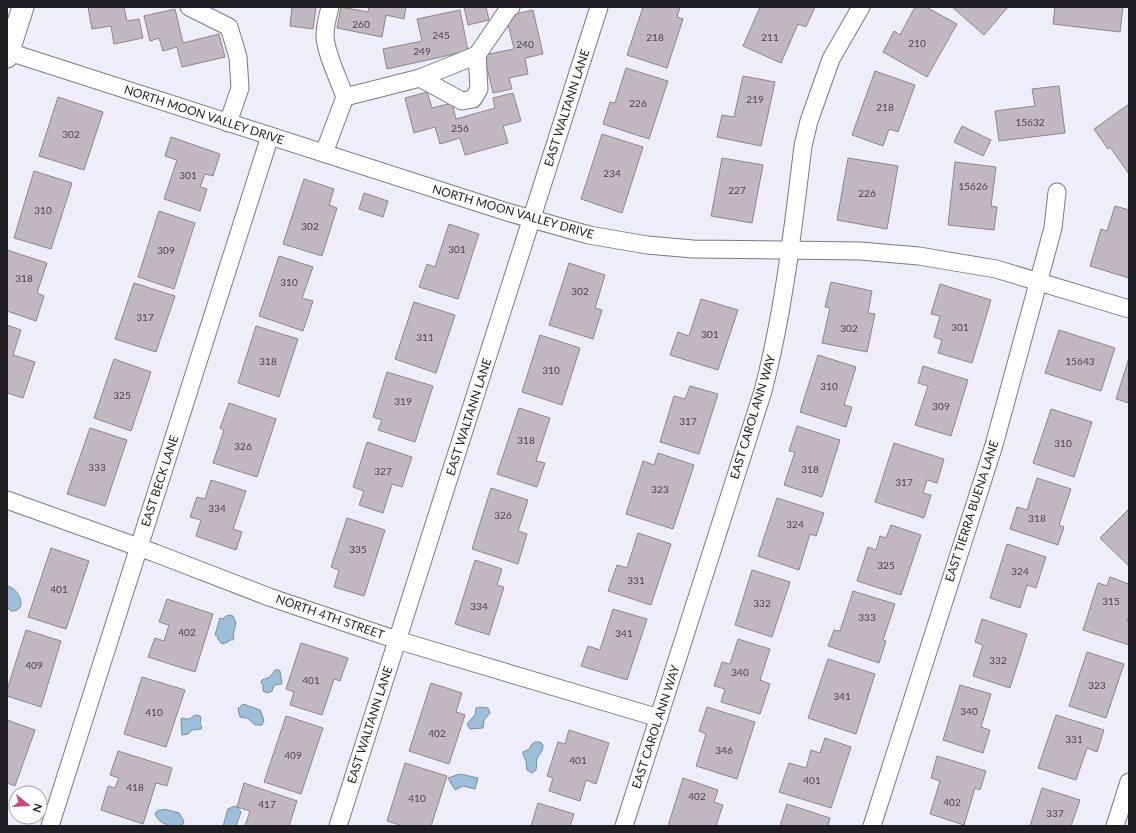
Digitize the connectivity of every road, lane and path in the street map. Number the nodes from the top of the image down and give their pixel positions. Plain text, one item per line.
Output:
1 (23, 7) edge
2 (189, 7) edge
3 (330, 7) edge
4 (511, 7) edge
5 (599, 7) edge
6 (861, 7) edge
7 (8, 53) edge
8 (477, 54) junction
9 (420, 78) junction
10 (345, 97) junction
11 (228, 123) junction
12 (270, 136) junction
13 (324, 153) junction
14 (1057, 192) dead end
15 (532, 219) junction
16 (790, 250) junction
17 (1039, 281) junction
18 (1129, 309) edge
19 (7, 500) edge
20 (138, 548) junction
21 (397, 640) junction
22 (659, 718) junction
23 (1129, 782) edge
24 (50, 826) edge
25 (338, 826) edge
26 (624, 826) edge
27 (872, 826) edge
28 (1115, 826) edge

1 - 7 street
2 - 11 street
3 - 10 street
4 - 8 street
5 - 15 street, EAST WALTANN LANE
6 - 16 street, EAST CAROL ANN WAY
7 - 11 street, NORTH MOON VALLEY DRIVE
8 - 9 street
8 - 9 street
9 - 10 street
10 - 13 street
11 - 12 street, NORTH MOON VALLEY DRIVE
12 - 13 street, NORTH MOON VALLEY DRIVE
12 - 20 street, EAST BECK LANE
13 - 15 street, NORTH MOON VALLEY DRIVE
14 - 17 street, EAST TIERRA BUENA LANE
15 - 16 street, NORTH MOON VALLEY DRIVE
15 - 21 street, EAST WALTANN LANE
16 - 17 street, NORTH MOON VALLEY DRIVE
16 - 22 street, EAST CAROL ANN WAY
17 - 18 street, NORTH MOON VALLEY DRIVE
17 - 27 street, EAST TIERRA BUENA LANE
19 - 20 street, NORTH 4TH STREET
20 - 21 street, NORTH 4TH STREET
20 - 24 street, EAST BECK LANE
21 - 22 street, NORTH 4TH STREET
21 - 25 street, EAST WALTANN LANE
22 - 26 street, EAST CAROL ANN WAY
23 - 28 street

